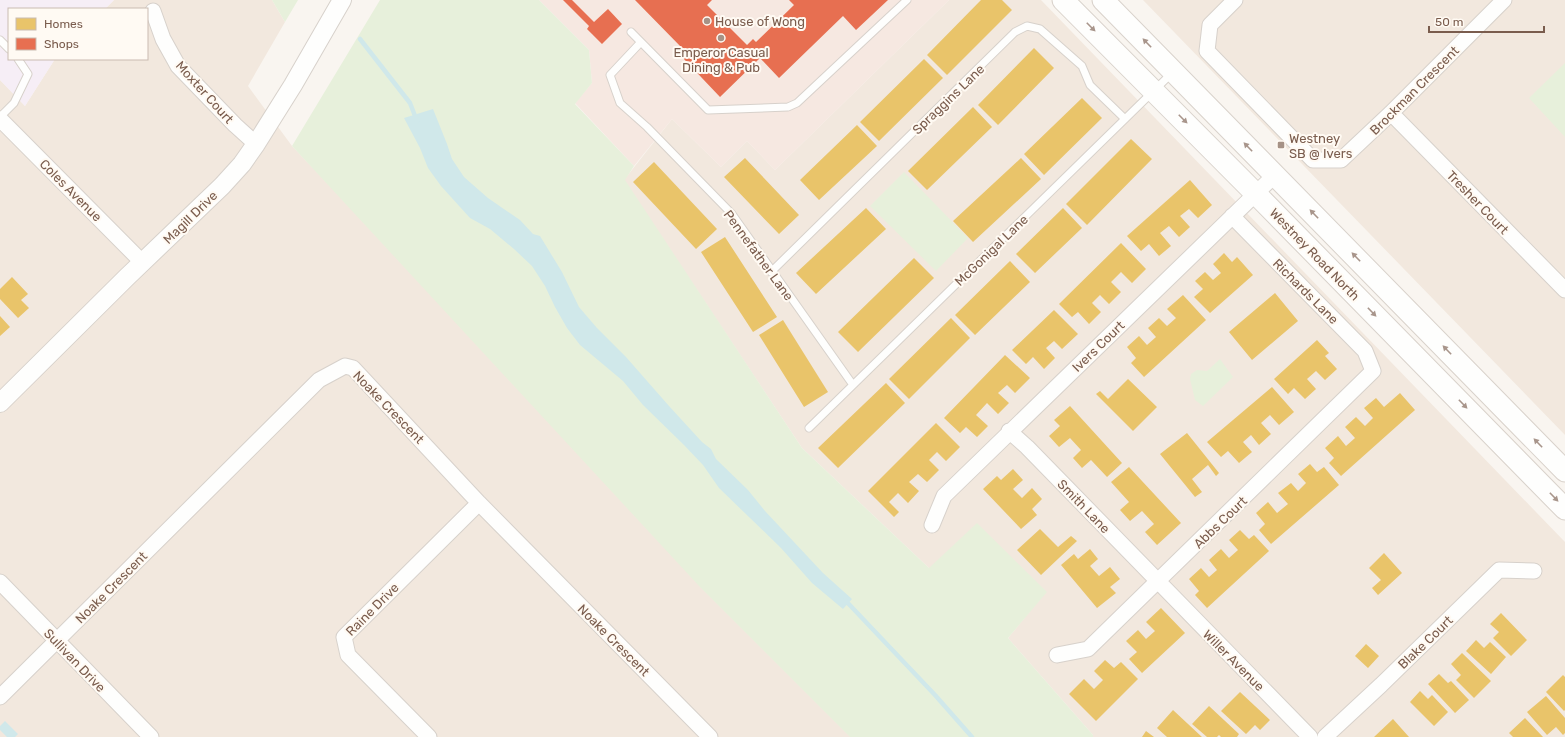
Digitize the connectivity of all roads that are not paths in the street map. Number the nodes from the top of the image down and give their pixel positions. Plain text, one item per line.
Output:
1 (342, 0) edge
2 (907, 0) edge
3 (1063, 0) edge
4 (1103, 0) edge
5 (1235, 0) edge
6 (1504, 0) edge
7 (153, 11) dead end
8 (631, 32) dead end
9 (0, 40) edge
10 (641, 42) junction
11 (8, 48) edge
12 (19, 60) edge
13 (1174, 71) junction
14 (1154, 90) junction
15 (1391, 114) junction
16 (0, 118) edge
17 (1125, 119) junction
18 (256, 144) junction
19 (1275, 175) junction
20 (1256, 194) junction
21 (1232, 216) junction
22 (142, 262) junction
23 (771, 272) junction
24 (1565, 290) edge
25 (1374, 371) joint
26 (853, 385) junction
27 (0, 403) edge
28 (809, 428) dead end
29 (1010, 432) junction
30 (1565, 471) edge
31 (479, 503) junction
32 (1565, 509) edge
33 (932, 525) dead end
34 (1534, 571) dead end
35 (1159, 581) junction
36 (0, 582) edge
37 (56, 641) junction
38 (1057, 655) dead end
39 (0, 697) edge
40 (151, 737) edge
41 (429, 737) edge
42 (710, 737) edge
43 (1310, 737) edge
44 (1325, 737) edge

1 - 18 street, Magill Drive
2 - 10 lane
3 -> 14 main road, Westney Road North
13 -> 4 main road, Westney Road North
5 - 15 street, Brockman Crescent
6 - 15 street, Brockman Crescent
7 - 18 street, Moxter Court
8 - 10 lane
9 - 11 lane
10 - 23 lane, Pennefather Lane
12 - 16 lane
13 - 14 lane, McGonigal Lane
19 -> 13 main road, Westney Road North
14 - 17 lane, McGonigal Lane
14 -> 20 main road, Westney Road North
15 - 24 street, Tresher Court
16 - 22 street, Coles Avenue
17 - 23 lane, Spraggins Lane
17 - 26 lane, McGonigal Lane
18 - 22 street, Magill Drive
19 - 20 street, Ivers Court
30 -> 19 main road, Westney Road North
20 - 21 street, Ivers Court
20 -> 32 main road, Westney Road North
21 - 25 street, Richards Lane
21 - 29 street, Ivers Court
22 - 27 street, Magill Drive
23 - 26 lane, Pennefather Lane
25 - 35 street, Abbs Court
26 - 28 lane, McGonigal Lane
29 - 33 street, Ivers Court
29 - 35 street, Smith Lane
31 - 37 street, Noake Crescent
31 - 41 street, Raine Drive
31 - 42 street, Noake Crescent
34 - 44 street, Blake Court
35 - 38 street, Abbs Court
35 - 43 street, Willer Avenue
36 - 37 street, Sullivan Drive
37 - 39 street, Noake Crescent
37 - 40 street, Sullivan Drive

